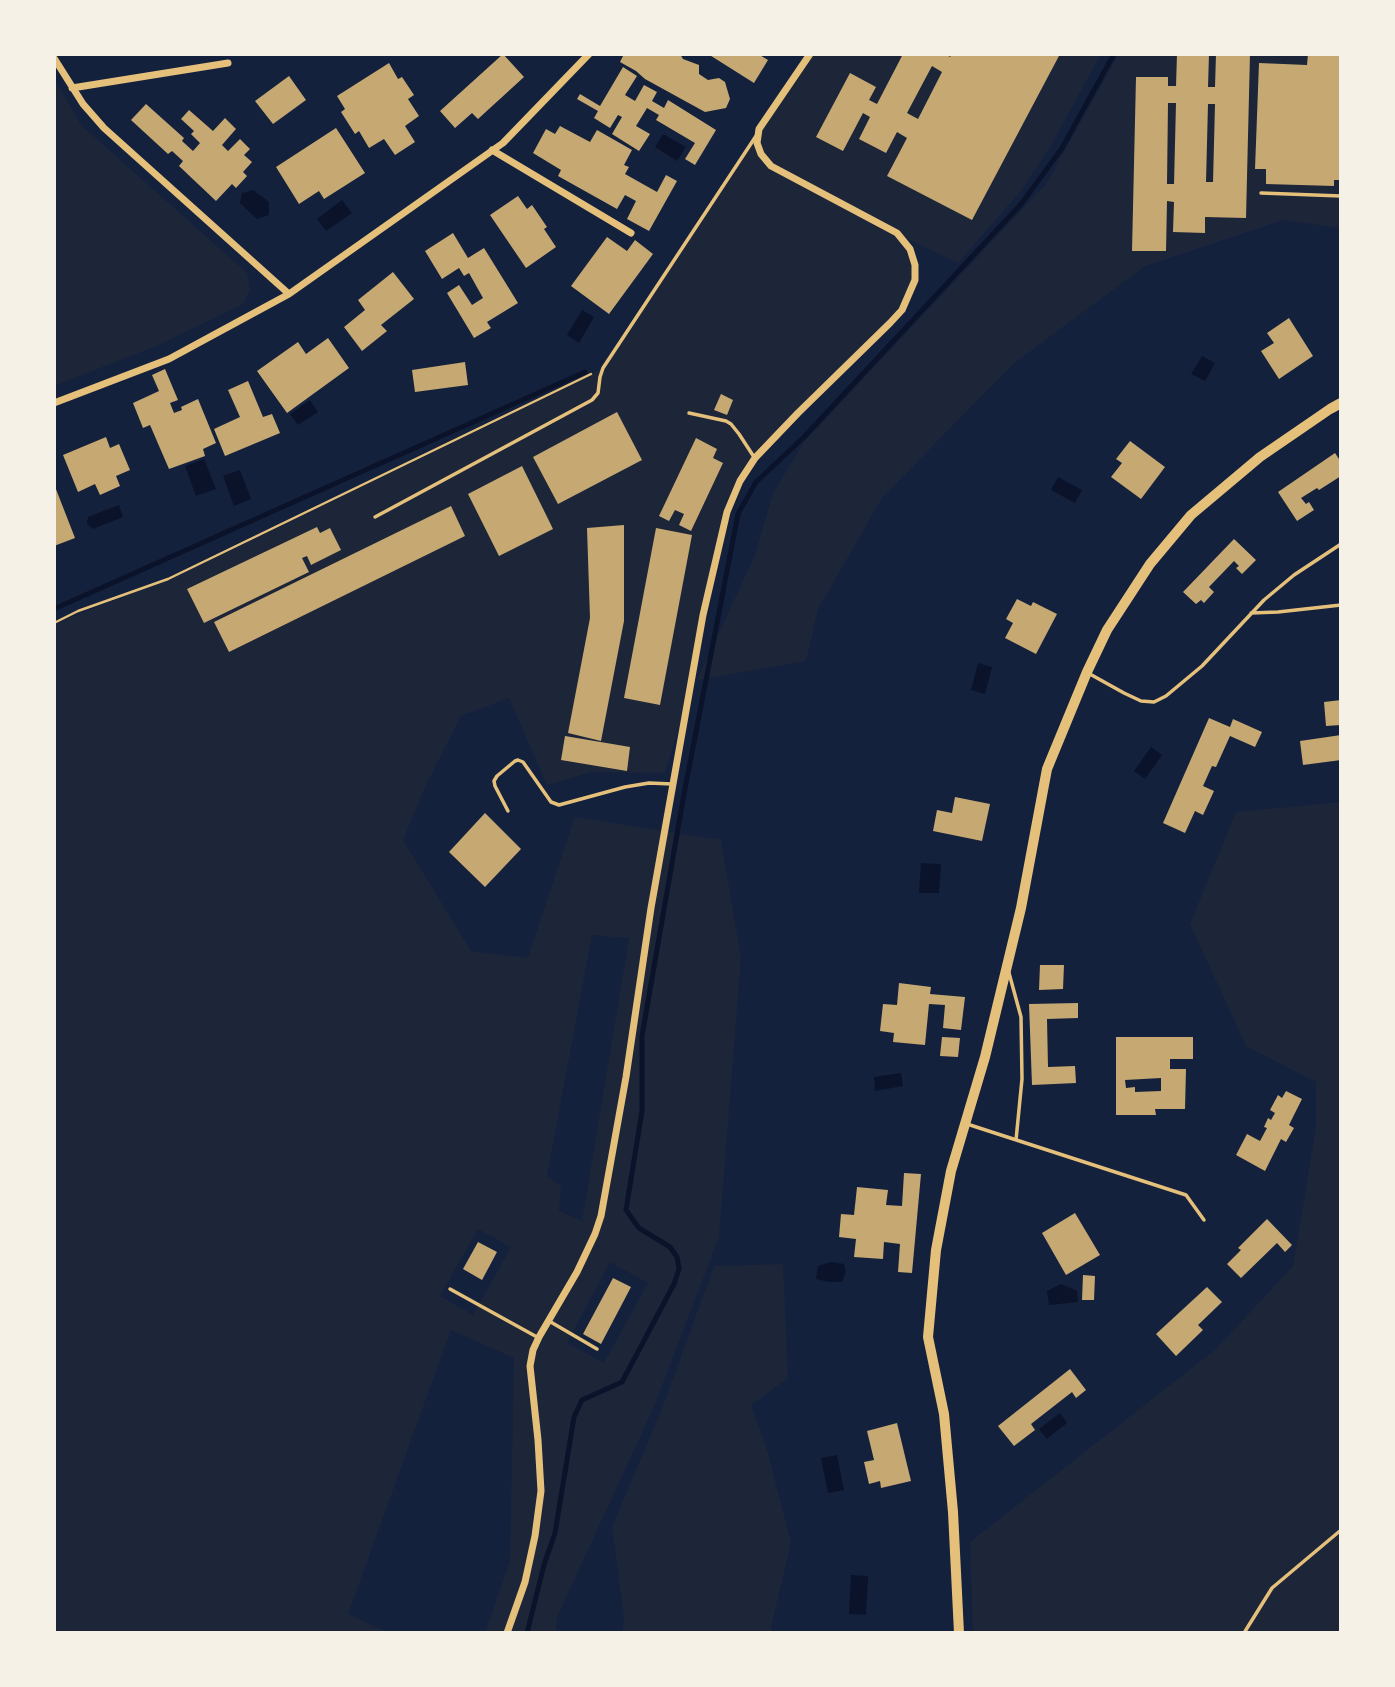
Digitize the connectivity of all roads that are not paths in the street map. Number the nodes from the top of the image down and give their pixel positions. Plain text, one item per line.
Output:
1 (589, 54) edge
2 (810, 54) edge
3 (54, 58) edge
4 (228, 63) dead end
5 (72, 88) junction
6 (757, 134) junction
7 (492, 150) junction
8 (1261, 193) dead end
9 (1341, 196) edge
10 (631, 233) dead end
11 (289, 294) junction
12 (54, 402) edge
13 (1341, 403) edge
14 (689, 413) dead end
15 (755, 458) junction
16 (375, 517) dead end
17 (1341, 544) edge
18 (1341, 604) edge
19 (1251, 613) junction
20 (1087, 672) junction
21 (672, 784) junction
22 (508, 811) dead end
23 (1007, 968) junction
24 (965, 1124) junction
25 (1016, 1140) junction
26 (1204, 1220) dead end
27 (450, 1289) dead end
28 (550, 1321) junction
29 (539, 1337) junction
30 (597, 1349) dead end
31 (1341, 1530) edge
32 (507, 1633) edge
33 (959, 1633) edge
34 (1244, 1633) edge

1 - 7 street
2 - 6 street
3 - 5 street
4 - 5 street
5 - 11 street
6 - 15 street
6 - 16 lane
7 - 10 street
7 - 11 street
8 - 9 lane
11 - 12 street
13 - 20 street
14 - 15 lane
15 - 21 street
17 - 19 lane
18 - 19 lane
19 - 20 lane
20 - 23 street
21 - 22 lane
21 - 28 street
23 - 24 street
23 - 25 lane
24 - 25 lane
24 - 33 street
25 - 26 lane
27 - 29 lane
28 - 29 street
28 - 30 lane
29 - 32 street
31 - 34 lane

